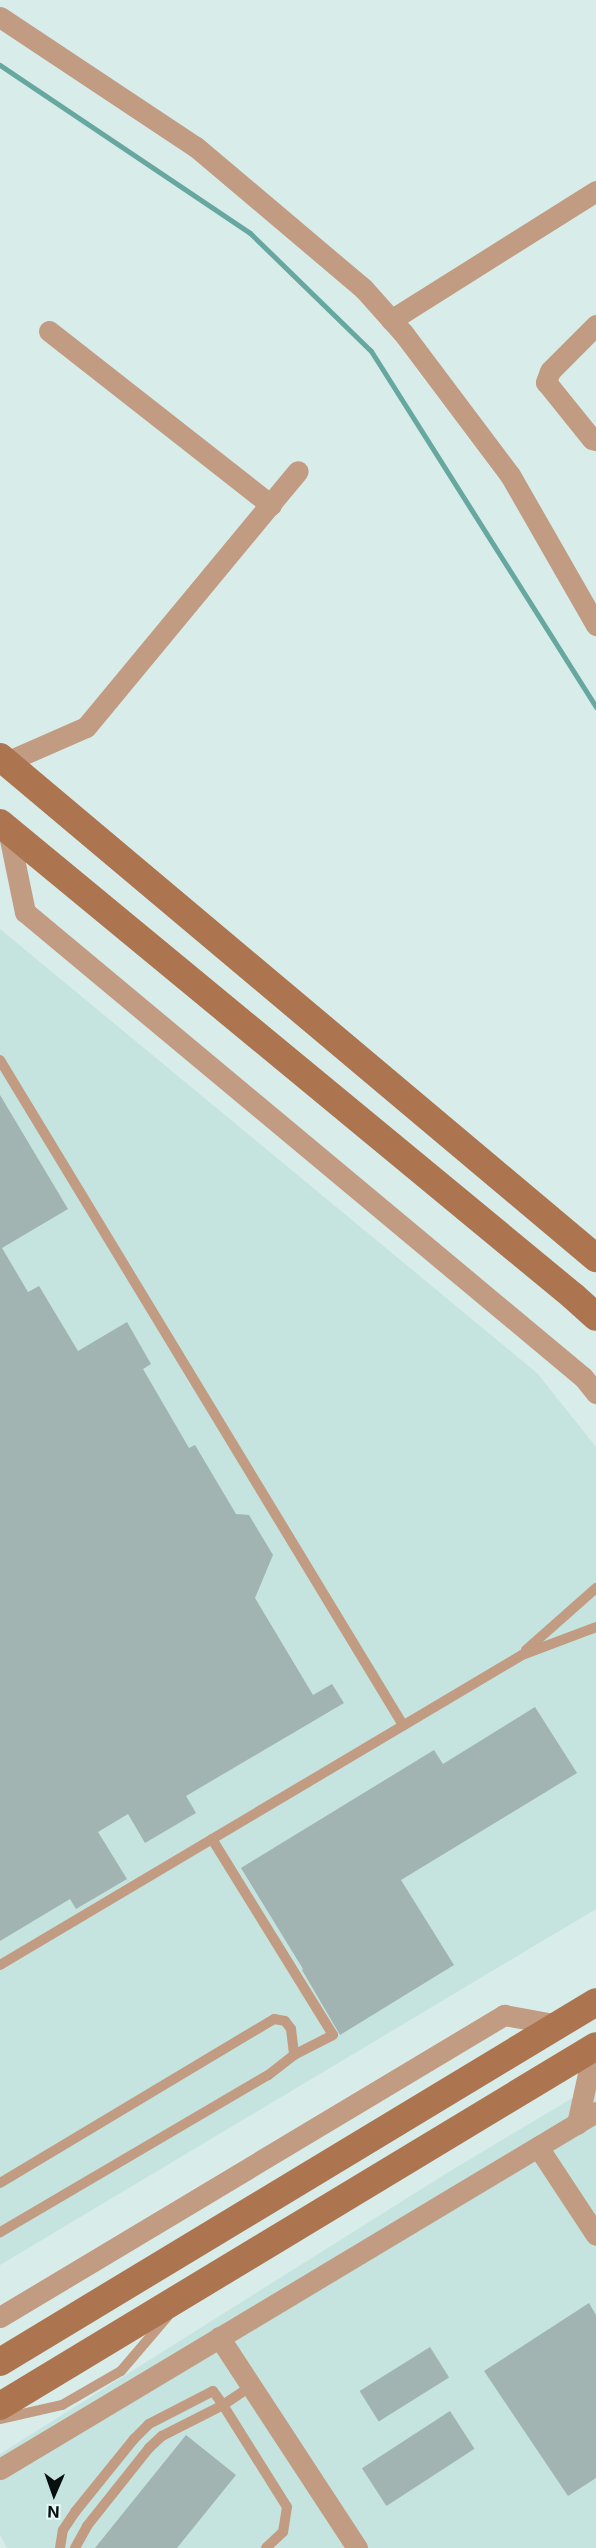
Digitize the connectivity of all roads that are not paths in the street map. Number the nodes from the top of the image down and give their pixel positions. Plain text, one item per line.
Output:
1 (0, 17) edge
2 (596, 190) edge
3 (391, 320) junction
4 (596, 325) edge
5 (49, 331) dead end
6 (596, 440) edge
7 (298, 471) dead end
8 (271, 505) junction
9 (589, 595) edge
10 (596, 625) edge
11 (3, 760) edge
12 (4, 827) edge
13 (0, 1060) edge
14 (596, 1258) edge
15 (596, 1317) edge
16 (596, 1393) edge
17 (596, 1588) edge
18 (596, 1627) edge
19 (522, 1655) junction
20 (403, 1725) junction
21 (212, 1839) junction
22 (0, 1965) edge
23 (596, 2002) edge
24 (559, 2025) junction
25 (595, 2047) edge
26 (294, 2055) junction
27 (596, 2112) edge
28 (577, 2124) junction
29 (538, 2146) junction
30 (0, 2183) edge
31 (0, 2232) edge
32 (596, 2235) edge
33 (190, 2291) junction
34 (0, 2317) edge
35 (219, 2337) junction
36 (0, 2362) edge
37 (251, 2386) junction
38 (223, 2405) junction
39 (0, 2406) edge
40 (0, 2419) edge
41 (0, 2469) edge
42 (60, 2548) edge
43 (75, 2548) edge
44 (266, 2548) edge
45 (357, 2548) edge

1 - 3 street
2 - 3 street
3 - 9 street
4 - 6 street
5 - 8 street
7 - 8 street
8 - 11 street
9 - 10 street
11 - 14 main road
12 - 15 main road
12 - 16 street
13 - 20 lane
17 - 19 lane
18 - 19 lane
19 - 20 lane
20 - 21 lane
21 - 22 lane
21 - 26 lane
23 - 24 main road
24 - 34 street
24 - 36 main road
25 - 28 street
25 - 33 main road
26 - 30 lane
26 - 31 lane
27 - 28 street
28 - 29 street
29 - 32 street
29 - 35 street
33 - 39 main road
33 - 40 lane
35 - 37 street
35 - 41 street
37 - 38 lane
37 - 45 street
38 - 42 lane
38 - 43 lane
38 - 44 lane

